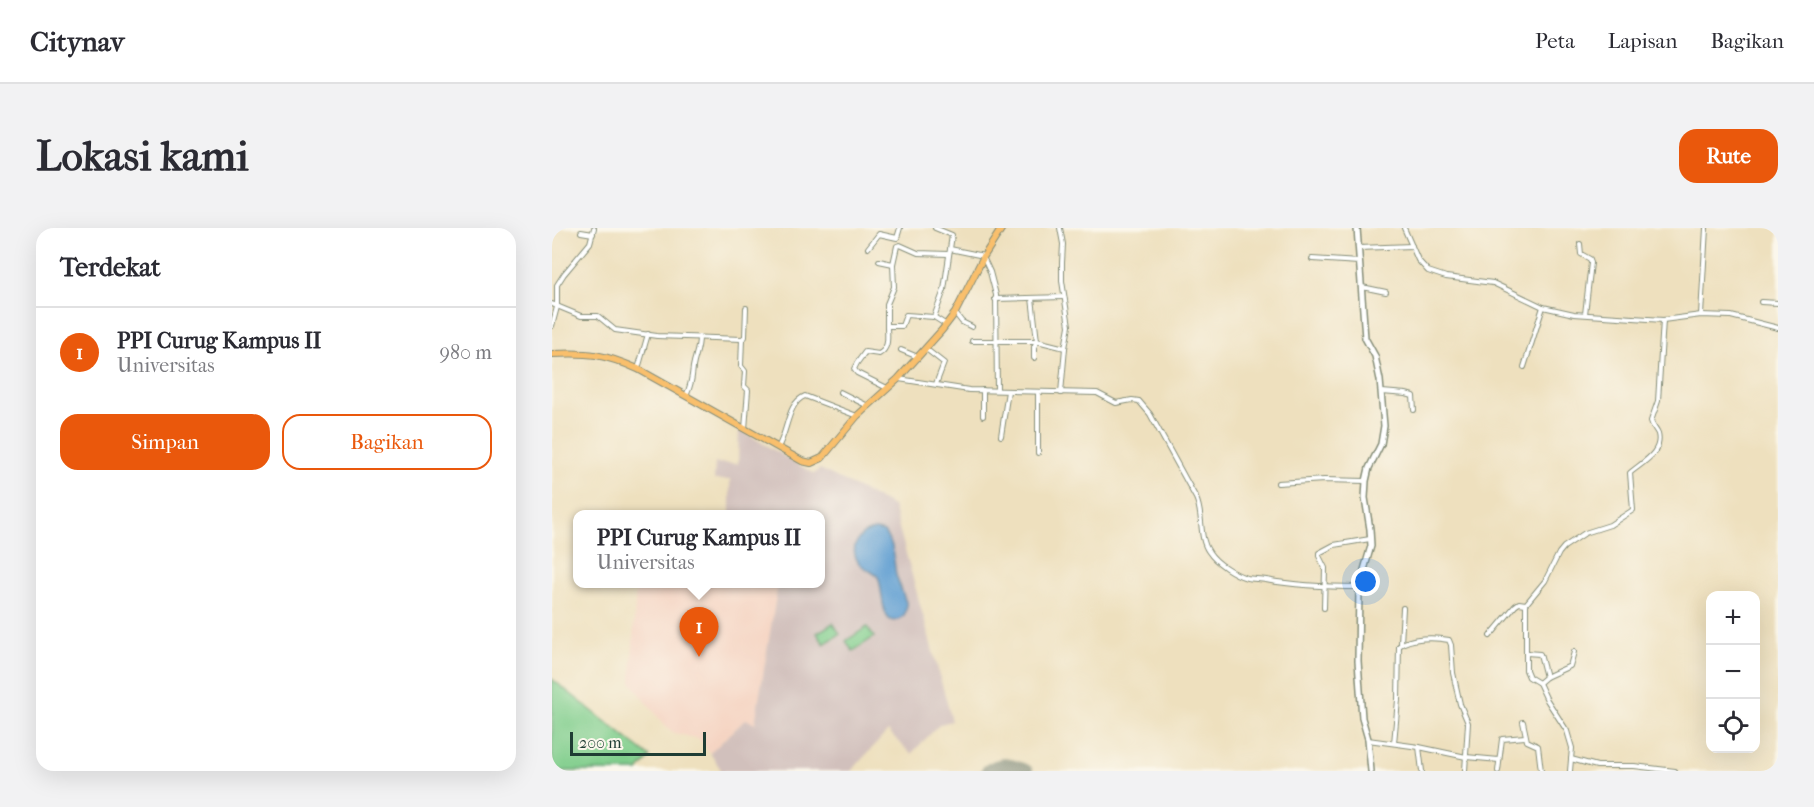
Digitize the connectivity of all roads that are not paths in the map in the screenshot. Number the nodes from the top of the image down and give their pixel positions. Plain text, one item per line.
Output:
1 (900, 228) edge
2 (935, 228) edge
3 (1002, 228) edge
4 (1060, 228) edge
5 (1357, 228) edge
6 (1404, 228) edge
7 (1706, 228) edge
8 (593, 230) edge
9 (581, 232) dead end
10 (1580, 244) dead end
11 (1412, 246) junction
12 (868, 248) dead end
13 (1359, 248) junction
14 (949, 251) junction
15 (983, 257) junction
16 (1312, 259) dead end
17 (879, 261) dead end
18 (1360, 262) junction
19 (893, 264) junction
20 (1362, 287) junction
21 (1386, 292) dead end
22 (1064, 297) junction
23 (1032, 298) junction
24 (995, 299) junction
25 (1761, 302) dead end
26 (1778, 303) edge
27 (552, 304) edge
28 (557, 307) junction
29 (1543, 307) junction
30 (746, 309) dead end
31 (955, 313) junction
32 (1585, 314) junction
33 (1701, 315) junction
34 (934, 317) junction
35 (1663, 320) junction
36 (945, 324) junction
37 (552, 326) edge
38 (887, 326) junction
39 (972, 327) dead end
40 (1778, 328) edge
41 (648, 334) junction
42 (699, 337) junction
43 (742, 339) junction
44 (996, 341) junction
45 (1037, 341) junction
46 (972, 342) dead end
47 (1065, 348) junction
48 (926, 349) junction
49 (901, 350) dead end
50 (552, 354) edge
51 (919, 357) junction
52 (1034, 358) dead end
53 (1524, 367) dead end
54 (638, 369) junction
55 (898, 379) junction
56 (936, 384) junction
57 (887, 388) junction
58 (983, 390) junction
59 (997, 390) junction
60 (1008, 391) junction
61 (840, 392) dead end
62 (1038, 392) junction
63 (1382, 392) junction
64 (1061, 393) junction
65 (687, 396) junction
66 (869, 406) junction
67 (1414, 410) dead end
68 (857, 416) junction
69 (983, 416) dead end
70 (745, 429) junction
71 (1001, 436) dead end
72 (778, 447) junction
73 (1038, 453) dead end
74 (1366, 481) junction
75 (1278, 483) dead end
76 (1371, 539) junction
77 (1324, 587) junction
78 (1359, 587) junction
79 (1526, 604) junction
80 (1324, 608) dead end
81 (1403, 608) dead end
82 (1490, 636) dead end
83 (1401, 643) junction
84 (1574, 652) dead end
85 (1526, 653) junction
86 (1546, 677) junction
87 (1539, 683) junction
88 (1523, 722) dead end
89 (1525, 737) junction
90 (1368, 740) junction
91 (1394, 743) junction
92 (1419, 747) junction
93 (1466, 758) junction
94 (1572, 759) junction
95 (1499, 760) junction
96 (1371, 771) edge
97 (1422, 771) edge
98 (1465, 771) edge
99 (1498, 771) edge
100 (1541, 771) edge
101 (1570, 771) edge
102 (1675, 771) edge

1 - 12 street
2 - 14 street
3 - 15 main road
4 - 22 street
5 - 13 street
6 - 11 street
7 - 33 street
8 - 9 street
8 - 28 street
10 - 32 street
11 - 13 street
11 - 29 street
13 - 18 street
14 - 15 street
14 - 19 street
14 - 34 street
15 - 24 street
15 - 31 main road
16 - 18 street
17 - 19 street
18 - 20 street
19 - 38 street
20 - 21 street
20 - 63 street
22 - 23 street
22 - 47 street
23 - 24 street
23 - 45 street
24 - 44 street
25 - 26 street
27 - 28 street
28 - 37 street
28 - 41 street
29 - 32 street
29 - 53 street
30 - 43 street
31 - 36 main road
31 - 39 street
32 - 35 street
33 - 35 street
33 - 40 street
34 - 36 street
34 - 38 street
35 - 79 street
36 - 48 main road
38 - 57 street
41 - 42 street
41 - 54 street
42 - 43 street
42 - 65 street
43 - 70 street
44 - 45 street
44 - 46 street
44 - 59 street
45 - 47 street
45 - 52 street
47 - 64 street
48 - 51 main road
48 - 56 street
49 - 51 street
50 - 54 main road
51 - 55 main road
54 - 65 main road
55 - 56 street
55 - 57 main road
56 - 58 street
57 - 66 main road
58 - 59 street
58 - 69 street
59 - 60 street
60 - 62 street
60 - 71 street
61 - 66 street
62 - 64 street
62 - 73 street
63 - 67 street
63 - 74 street
64 - 77 street
65 - 70 main road
66 - 68 main road
68 - 72 main road
68 - 72 street
70 - 72 main road
74 - 75 street
74 - 76 street
76 - 77 street
76 - 78 street
77 - 78 street
77 - 80 street
78 - 90 street
79 - 82 street
79 - 85 street
81 - 83 street
83 - 91 street
83 - 93 street
84 - 86 street
85 - 86 street
85 - 87 street
86 - 87 street
87 - 94 street
88 - 89 street
89 - 95 street
89 - 100 street
90 - 91 street
90 - 96 street
91 - 92 street
92 - 93 street
92 - 97 street
93 - 95 street
93 - 98 street
94 - 101 street
94 - 102 street
95 - 99 street

